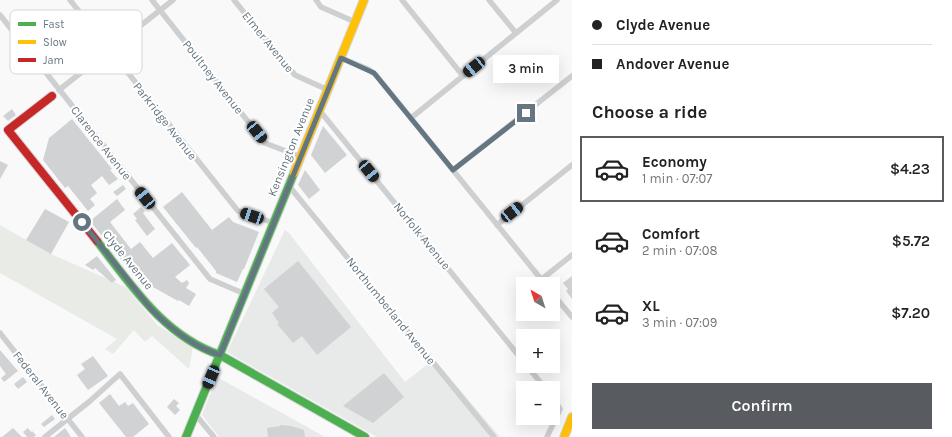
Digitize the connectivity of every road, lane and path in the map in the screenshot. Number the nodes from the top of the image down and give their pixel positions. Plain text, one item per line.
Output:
1 (70, 0) edge
2 (152, 0) edge
3 (173, 0) edge
4 (234, 0) edge
5 (316, 0) edge
6 (364, 0) edge
7 (402, 0) edge
8 (489, 0) edge
9 (557, 0) edge
10 (78, 10) edge
11 (160, 10) junction
12 (0, 15) edge
13 (355, 22) junction
14 (142, 24) edge
15 (10, 28) edge
16 (516, 33) junction
17 (341, 58) junction
18 (46, 74) edge
19 (79, 74) edge
20 (128, 74) edge
21 (463, 76) junction
22 (572, 76) edge
23 (59, 90) junction
24 (328, 90) junction
25 (52, 96) dead end
26 (320, 111) junction
27 (411, 118) junction
28 (301, 157) junction
29 (572, 165) edge
30 (453, 170) junction
31 (289, 186) junction
32 (274, 223) junction
33 (497, 224) junction
34 (572, 255) edge
35 (539, 277) edge
36 (548, 277) edge
37 (245, 294) junction
38 (560, 302) edge
39 (572, 317) edge
40 (0, 333) edge
41 (516, 352) edge
42 (220, 355) junction
43 (533, 373) edge
44 (539, 381) edge
45 (195, 414) junction
46 (572, 417) edge
47 (68, 419) junction
48 (553, 425) edge
49 (45, 437) edge
50 (82, 437) edge
51 (169, 437) edge
52 (186, 437) edge
53 (214, 437) edge
54 (365, 437) edge
55 (494, 437) edge
56 (547, 437) edge
57 (564, 437) edge

1 - 10 street, Parkridge Avenue
2 - 11 street, Poultney Avenue
3 - 11 street
4 - 24 street, Elmer Avenue
5 - 13 street
6 - 13 main road, Kensington Avenue
7 - 21 street
8 - 16 street
9 - 16 street
11 - 14 street
11 - 28 street, Poultney Avenue
12 - 15 street, Clarence Avenue
13 - 17 main road, Kensington Avenue
16 - 21 street
17 - 24 main road, Kensington Avenue
17 - 27 street
18 - 23 street, Clarence Avenue
19 - 23 street
20 - 32 street, Parkridge Avenue
21 - 27 street
22 - 30 street
23 - 37 street, Clarence Avenue
24 - 26 main road, Kensington Avenue
25 - 42 main road, Clyde Avenue
26 - 28 main road, Kensington Avenue
26 - 41 street, Norfolk Avenue
27 - 30 street
28 - 31 main road, Kensington Avenue
29 - 33 street
30 - 33 street
31 - 32 main road, Kensington Avenue
31 - 55 street, Northumberland Avenue
32 - 37 main road, Kensington Avenue
33 - 35 street
34 - 36 street
37 - 42 main road, Kensington Avenue
38 - 39 street
40 - 47 street, Federal Avenue
42 - 45 main road, Kensington Avenue
42 - 54 main road
43 - 44 street
45 - 52 main road, Kensington Avenue
45 - 53 street
46 - 57 main road
47 - 49 street
47 - 50 street, Federal Avenue
47 - 51 street
48 - 56 street

